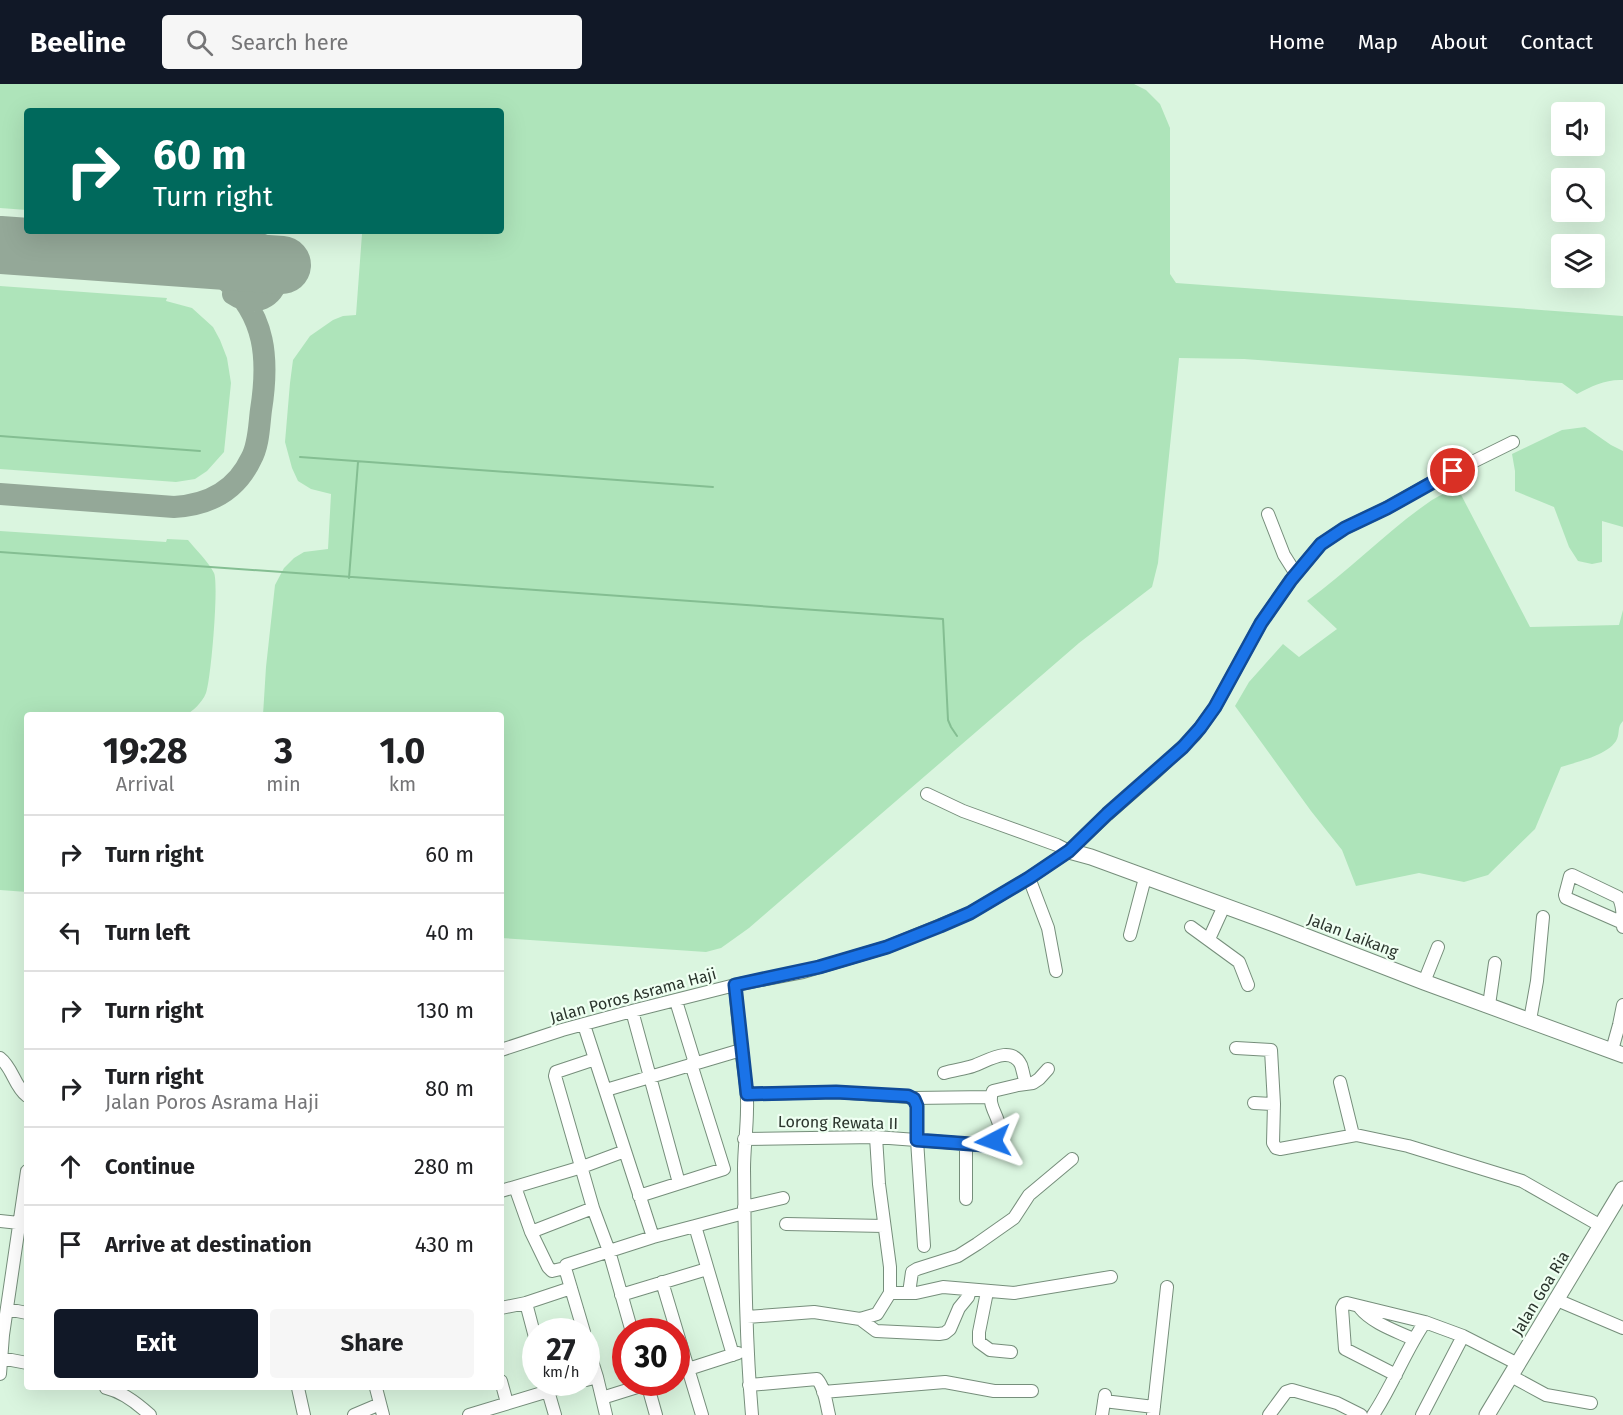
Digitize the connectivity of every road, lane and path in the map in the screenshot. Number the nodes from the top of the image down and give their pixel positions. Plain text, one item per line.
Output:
1 (1513, 442) dead end
2 (1268, 514) dead end
3 (1296, 574) junction
4 (927, 794) dead end
5 (1069, 851) junction
6 (1029, 878) junction
7 (1145, 878) junction
8 (1224, 906) junction
9 (1543, 917) dead end
10 (1623, 922) edge
11 (1191, 927) dead end
12 (1623, 927) edge
13 (1130, 935) dead end
14 (1209, 939) junction
15 (1438, 947) dead end
16 (1495, 963) dead end
17 (1056, 971) dead end
18 (1424, 982) junction
19 (735, 985) junction
20 (1248, 985) dead end
21 (676, 1000) junction
22 (1490, 1005) junction
23 (1623, 1005) edge
24 (632, 1011) junction
25 (1530, 1020) junction
26 (584, 1025) junction
27 (1236, 1048) dead end
28 (504, 1049) edge
29 (741, 1050) junction
30 (1617, 1053) edge
31 (0, 1058) edge
32 (595, 1059) junction
33 (693, 1064) junction
34 (1048, 1069) dead end
35 (944, 1073) dead end
36 (649, 1076) junction
37 (1340, 1082) dead end
38 (1026, 1084) junction
39 (606, 1090) junction
40 (24, 1094) edge
41 (747, 1094) junction
42 (990, 1097) junction
43 (912, 1098) junction
44 (1254, 1103) dead end
45 (1274, 1104) junction
46 (1353, 1135) junction
47 (876, 1137) junction
48 (744, 1138) junction
49 (917, 1140) junction
50 (966, 1144) junction
51 (625, 1151) junction
52 (1072, 1159) dead end
53 (744, 1163) junction
54 (582, 1167) junction
55 (724, 1169) junction
56 (679, 1183) junction
57 (515, 1187) junction
58 (504, 1190) edge
59 (1623, 1190) edge
60 (639, 1196) junction
61 (783, 1198) dead end
62 (966, 1199) dead end
63 (24, 1205) edge
64 (593, 1208) junction
65 (744, 1210) junction
66 (0, 1221) edge
67 (19, 1223) junction
68 (786, 1224) dead end
69 (695, 1226) junction
70 (884, 1226) junction
71 (1601, 1226) junction
72 (531, 1232) junction
73 (653, 1237) junction
74 (22, 1243) edge
75 (924, 1246) dead end
76 (609, 1251) junction
77 (565, 1268) junction
78 (707, 1269) junction
79 (1111, 1277) dead end
80 (662, 1282) junction
81 (1167, 1287) dead end
82 (571, 1288) junction
83 (970, 1290) junction
84 (987, 1292) junction
85 (890, 1293) junction
86 (909, 1293) junction
87 (621, 1295) junction
88 (1557, 1300) junction
89 (526, 1303) junction
90 (504, 1307) edge
91 (1359, 1307) junction
92 (7, 1309) junction
93 (24, 1312) edge
94 (747, 1317) junction
95 (530, 1318) edge
96 (580, 1318) edge
97 (628, 1318) edge
98 (670, 1318) edge
99 (860, 1319) junction
100 (1425, 1322) junction
101 (1623, 1328) edge
102 (2, 1335) edge
103 (1464, 1336) junction
104 (1413, 1339) junction
105 (746, 1350) junction
106 (1011, 1352) dead end
107 (733, 1355) junction
108 (2, 1358) junction
109 (24, 1362) edge
110 (690, 1368) edge
111 (1514, 1370) junction
112 (0, 1374) edge
113 (1396, 1375) junction
114 (749, 1385) junction
115 (690, 1389) edge
116 (112, 1390) edge
117 (298, 1390) edge
118 (376, 1390) edge
119 (503, 1390) edge
120 (1032, 1391) dead end
121 (823, 1392) junction
122 (600, 1394) edge
123 (612, 1395) edge
124 (524, 1396) edge
125 (550, 1396) edge
126 (651, 1396) edge
127 (602, 1398) junction
128 (507, 1403) junction
129 (1591, 1403) dead end
130 (381, 1410) edge
131 (1153, 1411) edge
132 (150, 1415) edge
133 (304, 1415) edge
134 (354, 1415) edge
135 (469, 1415) edge
136 (555, 1415) edge
137 (606, 1415) edge
138 (656, 1415) edge
139 (702, 1415) edge
140 (752, 1415) edge
141 (829, 1415) edge
142 (1102, 1415) edge
143 (1269, 1415) edge
144 (1361, 1415) edge
145 (1373, 1415) edge
146 (1422, 1415) edge
147 (1487, 1415) edge

1 - 3 street, Jalan Poros Asrama Haji
2 - 3 street
3 - 5 street, Jalan Poros Asrama Haji
4 - 5 street
5 - 6 street, Jalan Poros Asrama Haji
5 - 7 main road, Jalan Laikang
6 - 17 street
6 - 19 street, Jalan Poros Asrama Haji
7 - 8 main road, Jalan Laikang
7 - 13 street
8 - 14 street
8 - 18 main road, Jalan Laikang
9 - 25 street
10 - 10 street
10 - 12 street
11 - 14 street
14 - 20 street
15 - 18 street
16 - 22 street
18 - 22 main road, Jalan Laikang
19 - 21 street, Jalan Poros Asrama Haji
19 - 29 street
21 - 24 street, Jalan Poros Asrama Haji
21 - 33 street
22 - 25 main road, Jalan Laikang
23 - 30 street
24 - 26 street, Jalan Poros Asrama Haji
24 - 36 street
25 - 30 main road, Jalan Laikang
26 - 28 street, Jalan Poros Asrama Haji
26 - 32 street
27 - 45 street
29 - 33 street
29 - 41 street
31 - 40 street
32 - 39 street
32 - 54 street
33 - 36 street
33 - 55 street
34 - 38 street
35 - 38 street
36 - 39 street
36 - 56 street
37 - 46 street
38 - 42 street
39 - 51 street
41 - 43 street
41 - 48 street
42 - 43 street
42 - 50 street, Lorong Rewata II
43 - 49 street
44 - 45 street
45 - 46 street
46 - 71 street
47 - 48 street, Lorong Rewata II
47 - 49 street, Lorong Rewata II
47 - 70 street
48 - 53 street
49 - 50 street, Lorong Rewata II
49 - 75 street
50 - 62 street
51 - 54 street
51 - 60 street
52 - 86 street
53 - 55 street
53 - 65 street
54 - 57 street
54 - 64 street
55 - 56 street
56 - 60 street
57 - 58 street
57 - 72 street
59 - 71 main road, Jalan Goa Ria
60 - 73 street
61 - 65 street
63 - 67 street
64 - 72 street
64 - 76 street
65 - 69 street
65 - 94 street
66 - 67 street
67 - 74 street
68 - 70 street
69 - 73 street
69 - 78 street
70 - 85 street
71 - 88 main road, Jalan Goa Ria
72 - 77 street
73 - 76 street
74 - 92 street
76 - 77 street
76 - 87 street
77 - 82 street
78 - 80 street
78 - 107 street
79 - 84 street
80 - 87 street
80 - 98 street
81 - 131 street
82 - 89 street
82 - 96 street
83 - 84 street
83 - 86 street
83 - 99 street
84 - 106 street
85 - 86 street
85 - 99 street
87 - 97 street
88 - 101 street
88 - 111 main road, Jalan Goa Ria
89 - 90 street
89 - 95 street
91 - 100 street
91 - 104 street
91 - 113 street
92 - 93 street
92 - 102 street
94 - 99 street
94 - 105 street
100 - 103 street
100 - 104 street
102 - 108 street
103 - 111 street
103 - 146 street
104 - 113 street
105 - 107 street
105 - 114 street
107 - 110 street
108 - 109 street
108 - 112 street
111 - 129 street
111 - 147 main road, Jalan Goa Ria
113 - 145 street
114 - 121 street
114 - 140 street
115 - 139 street
116 - 132 street
117 - 133 street
118 - 130 street
119 - 128 street
120 - 121 street
121 - 141 street
122 - 127 street
123 - 127 street
124 - 128 street
125 - 136 street
126 - 138 street
127 - 137 street
128 - 135 street
130 - 134 street
131 - 142 street
143 - 144 street

